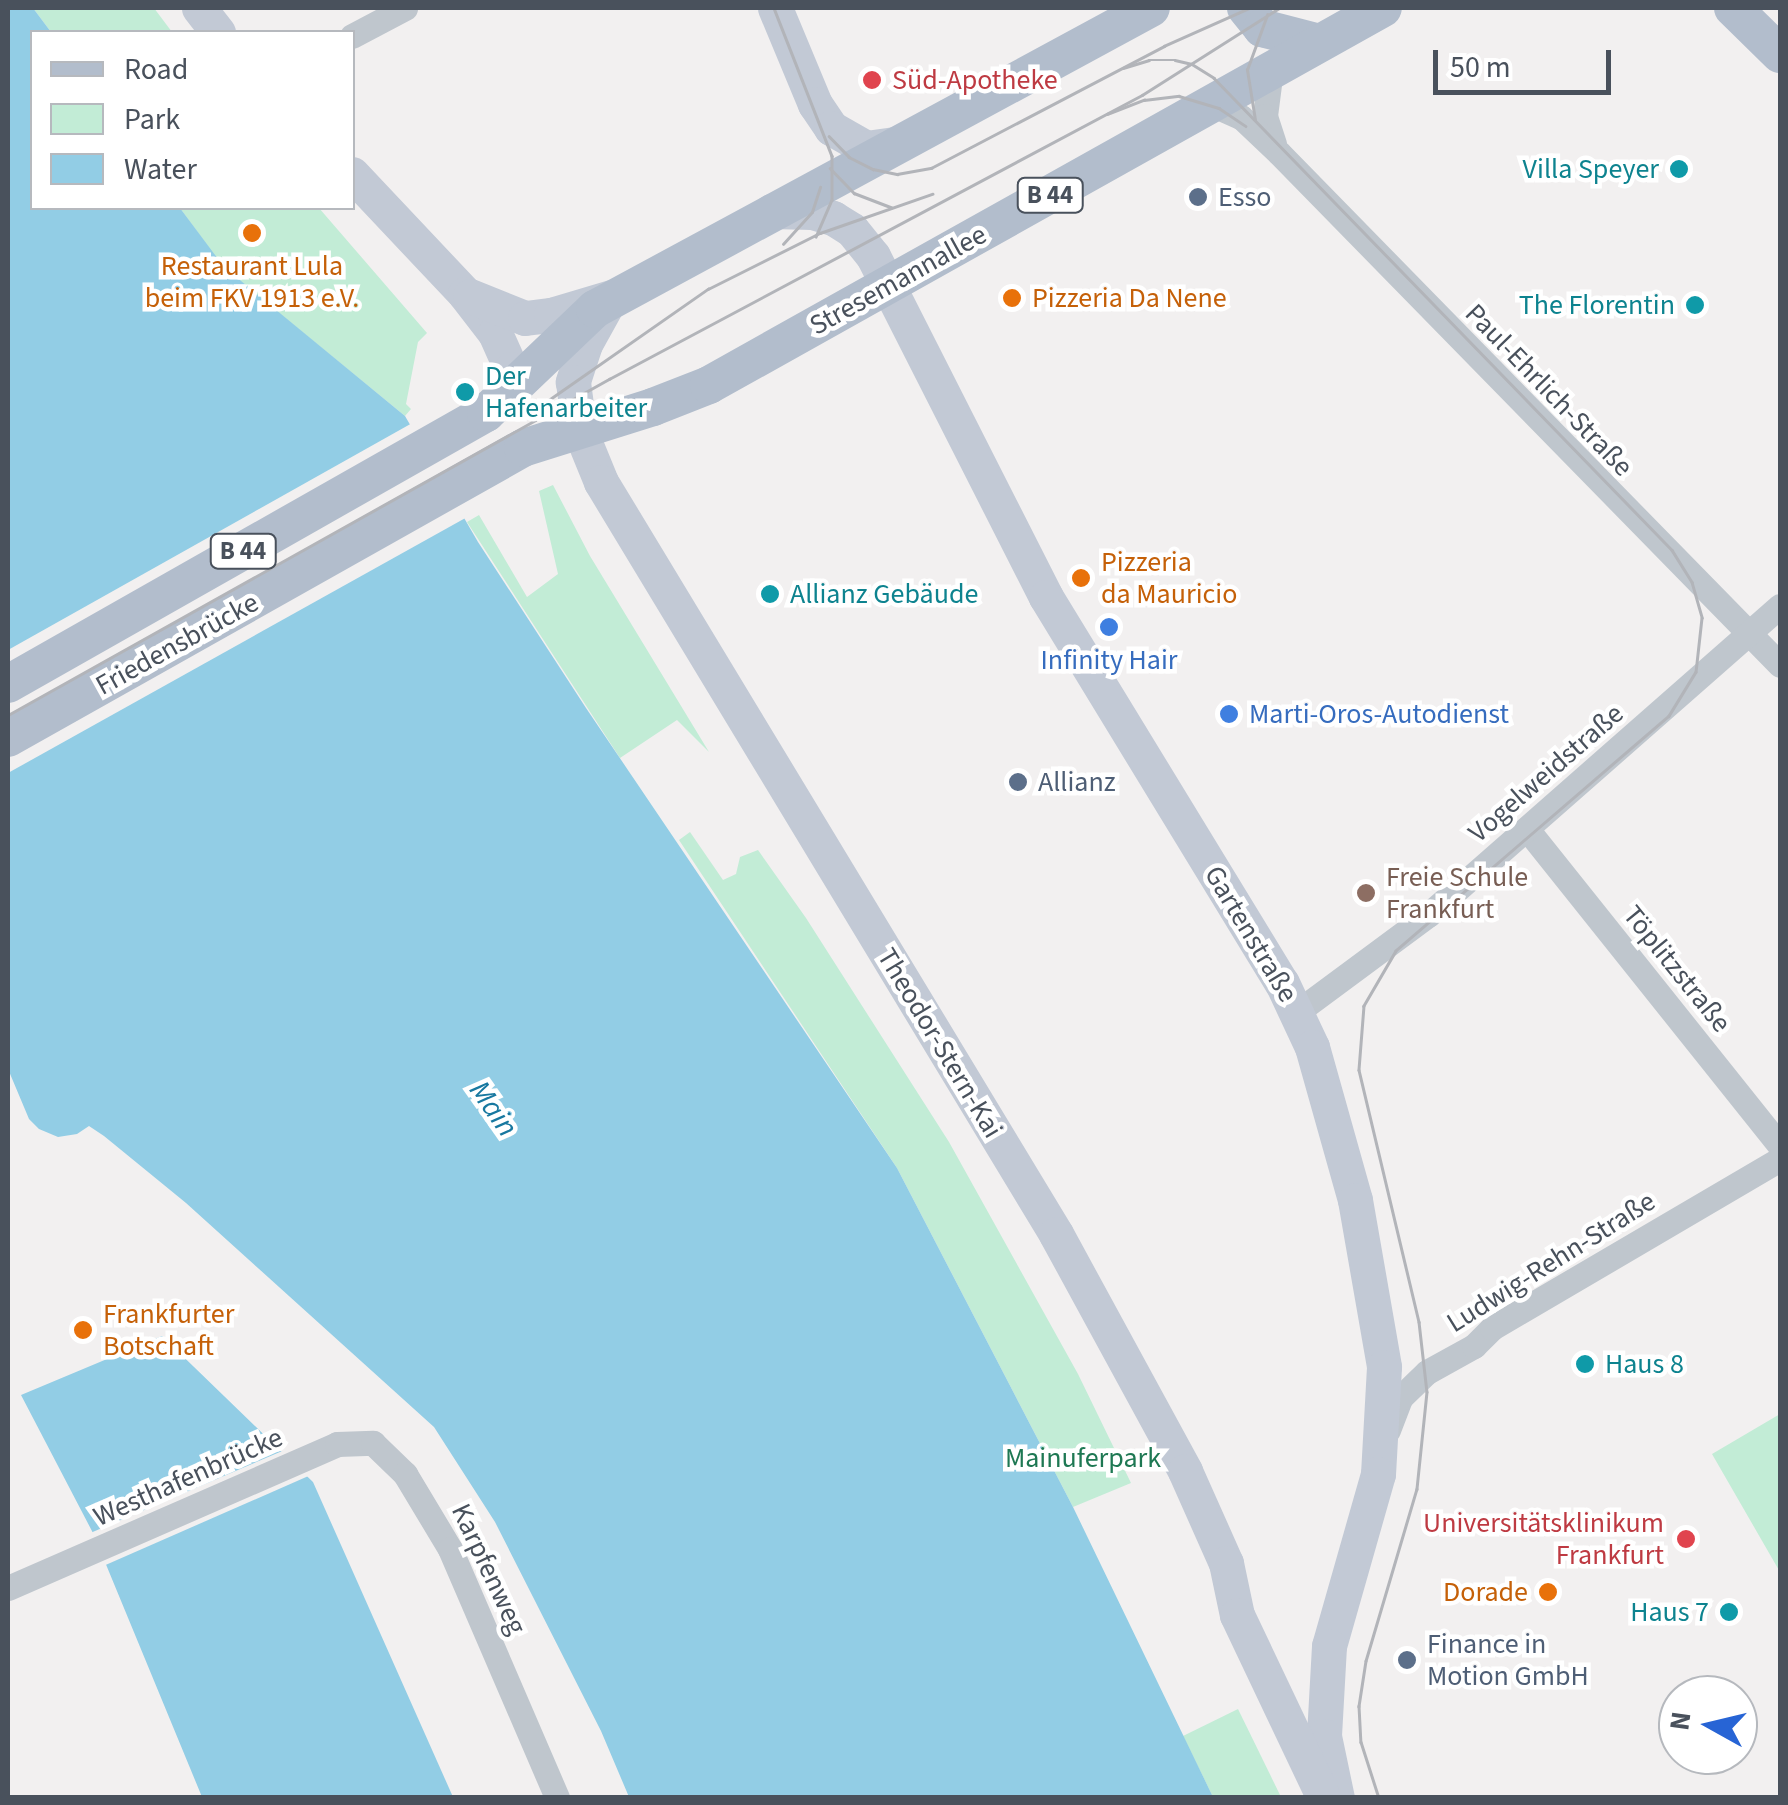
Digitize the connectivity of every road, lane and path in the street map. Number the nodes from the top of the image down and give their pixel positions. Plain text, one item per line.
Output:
1 (199, 8) edge
2 (405, 8) edge
3 (775, 8) edge
4 (1152, 8) edge
5 (1246, 8) edge
6 (1383, 8) edge
7 (1734, 8) edge
8 (216, 30) edge
9 (355, 34) edge
10 (1319, 43) junction
11 (1780, 54) edge
12 (1271, 69) junction
13 (1209, 103) junction
14 (903, 142) junction
15 (1279, 152) junction
16 (355, 177) edge
17 (771, 211) junction
18 (889, 285) junction
19 (465, 294) junction
20 (614, 298) junction
21 (489, 410) junction
22 (579, 428) junction
23 (502, 459) joint
24 (1780, 606) edge
25 (1750, 634) junction
26 (1780, 666) edge
27 (8, 684) edge
28 (8, 738) edge
29 (1527, 829) junction
30 (1297, 1012) junction
31 (1778, 1164) edge
32 (1383, 1444) junction
33 (308, 1457) joint
34 (8, 1588) edge
35 (1234, 1589) junction
36 (1329, 1646) junction
37 (557, 1798) edge
38 (1324, 1798) edge
39 (1338, 1798) edge

1 - 8 main road
2 - 9 street
3 - 14 main road
4 - 14 main road, B 44
5 - 10 main road
6 - 10 main road, Stresemannallee / B 44
7 - 11 main road
10 - 12 main road, Stresemannallee / B 44
12 - 13 main road, Stresemannallee / B 44
12 - 15 street, Paul-Ehrlich-Straße
13 - 15 street, Paul-Ehrlich-Straße
13 - 18 main road, Stresemannallee / B 44
14 - 17 main road, B 44
15 - 25 street, Paul-Ehrlich-Straße
16 - 19 main road
17 - 18 main road, Gartenstraße
17 - 20 main road, B 44
18 - 22 main road, Stresemannallee / B 44
18 - 30 main road, Gartenstraße
19 - 20 main road
19 - 21 main road
20 - 21 main road, B 44
20 - 22 main road, Theodor-Stern-Kai
21 - 27 main road, Friedensbrücke / B 44
22 - 23 main road, Stresemannallee / B 44
22 - 35 main road, Theodor-Stern-Kai
23 - 28 main road, Friedensbrücke / B 44
24 - 25 street, Vogelweidstraße
25 - 26 street, Paul-Ehrlich-Straße
25 - 29 street, Vogelweidstraße
29 - 30 street, Vogelweidstraße
29 - 31 street, Töplitzstraße
30 - 32 main road, Gartenstraße
31 - 32 street, Ludwig-Rehn-Straße
32 - 36 main road, Gartenstraße
33 - 34 street, Westhafenbrücke
33 - 37 street, Karpfenweg
35 - 36 main road
35 - 38 main road, Theodor-Stern-Kai
36 - 39 main road, Gartenstraße

